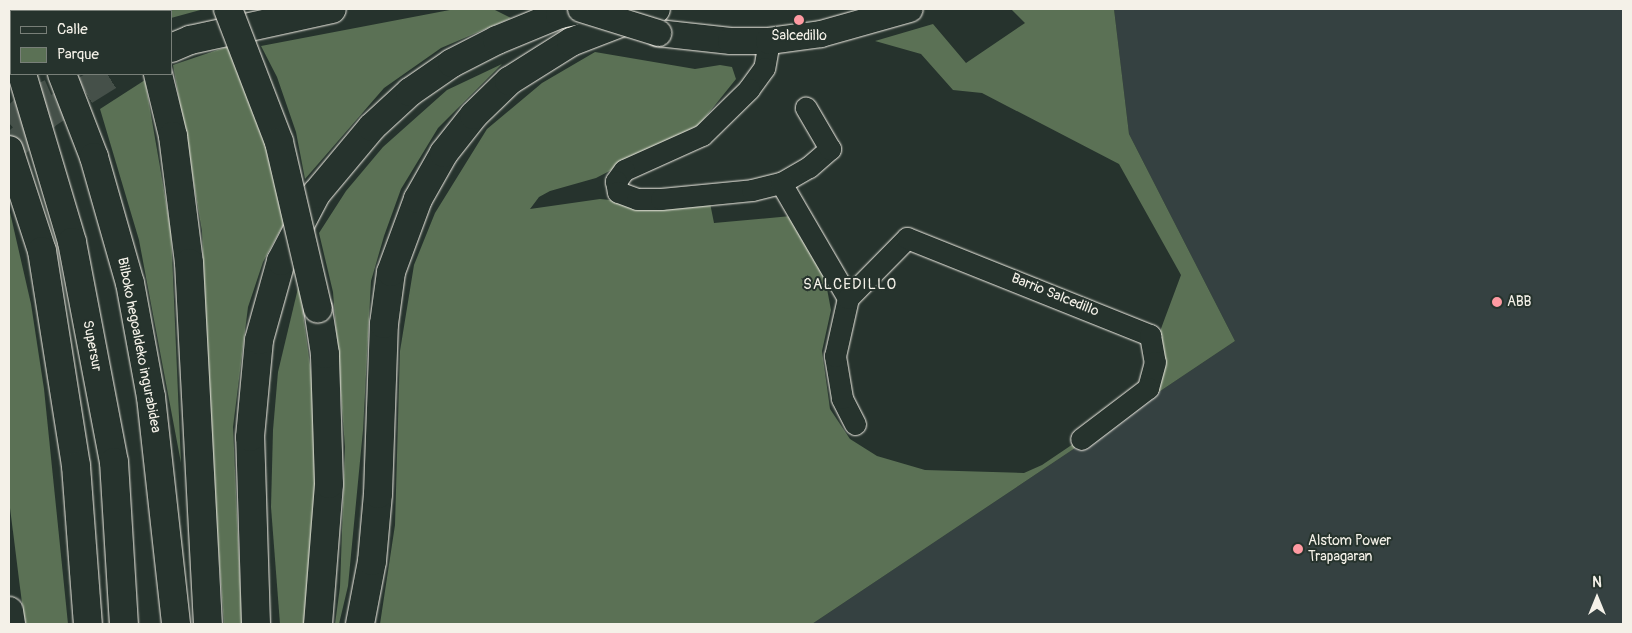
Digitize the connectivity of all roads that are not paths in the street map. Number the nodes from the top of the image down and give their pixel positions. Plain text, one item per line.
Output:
1 (228, 9) edge
2 (332, 9) edge
3 (582, 9) edge
4 (656, 9) edge
5 (910, 9) edge
6 (770, 41) junction
7 (172, 48) edge
8 (22, 75) edge
9 (62, 75) edge
10 (158, 75) edge
11 (806, 108) dead end
12 (9, 150) edge
13 (781, 183) junction
14 (848, 298) junction
15 (855, 424) dead end
16 (1081, 439) dead end
17 (9, 611) edge
18 (11, 624) edge
19 (88, 624) edge
20 (124, 624) edge
21 (176, 624) edge
22 (208, 624) edge
23 (256, 624) edge
24 (318, 624) edge
25 (360, 624) edge

1 - 24 highway, bridge
2 - 7 highway
3 - 6 street, bridge
3 - 23 highway
4 - 25 highway
5 - 6 street
6 - 13 street
8 - 20 highway, Supersur
9 - 21 highway, Bilboko hegoaldeko ingurabidea
10 - 22 highway
11 - 13 street
12 - 19 highway
13 - 14 street
14 - 15 street
14 - 16 street, Barrio Salcedillo
17 - 18 highway

